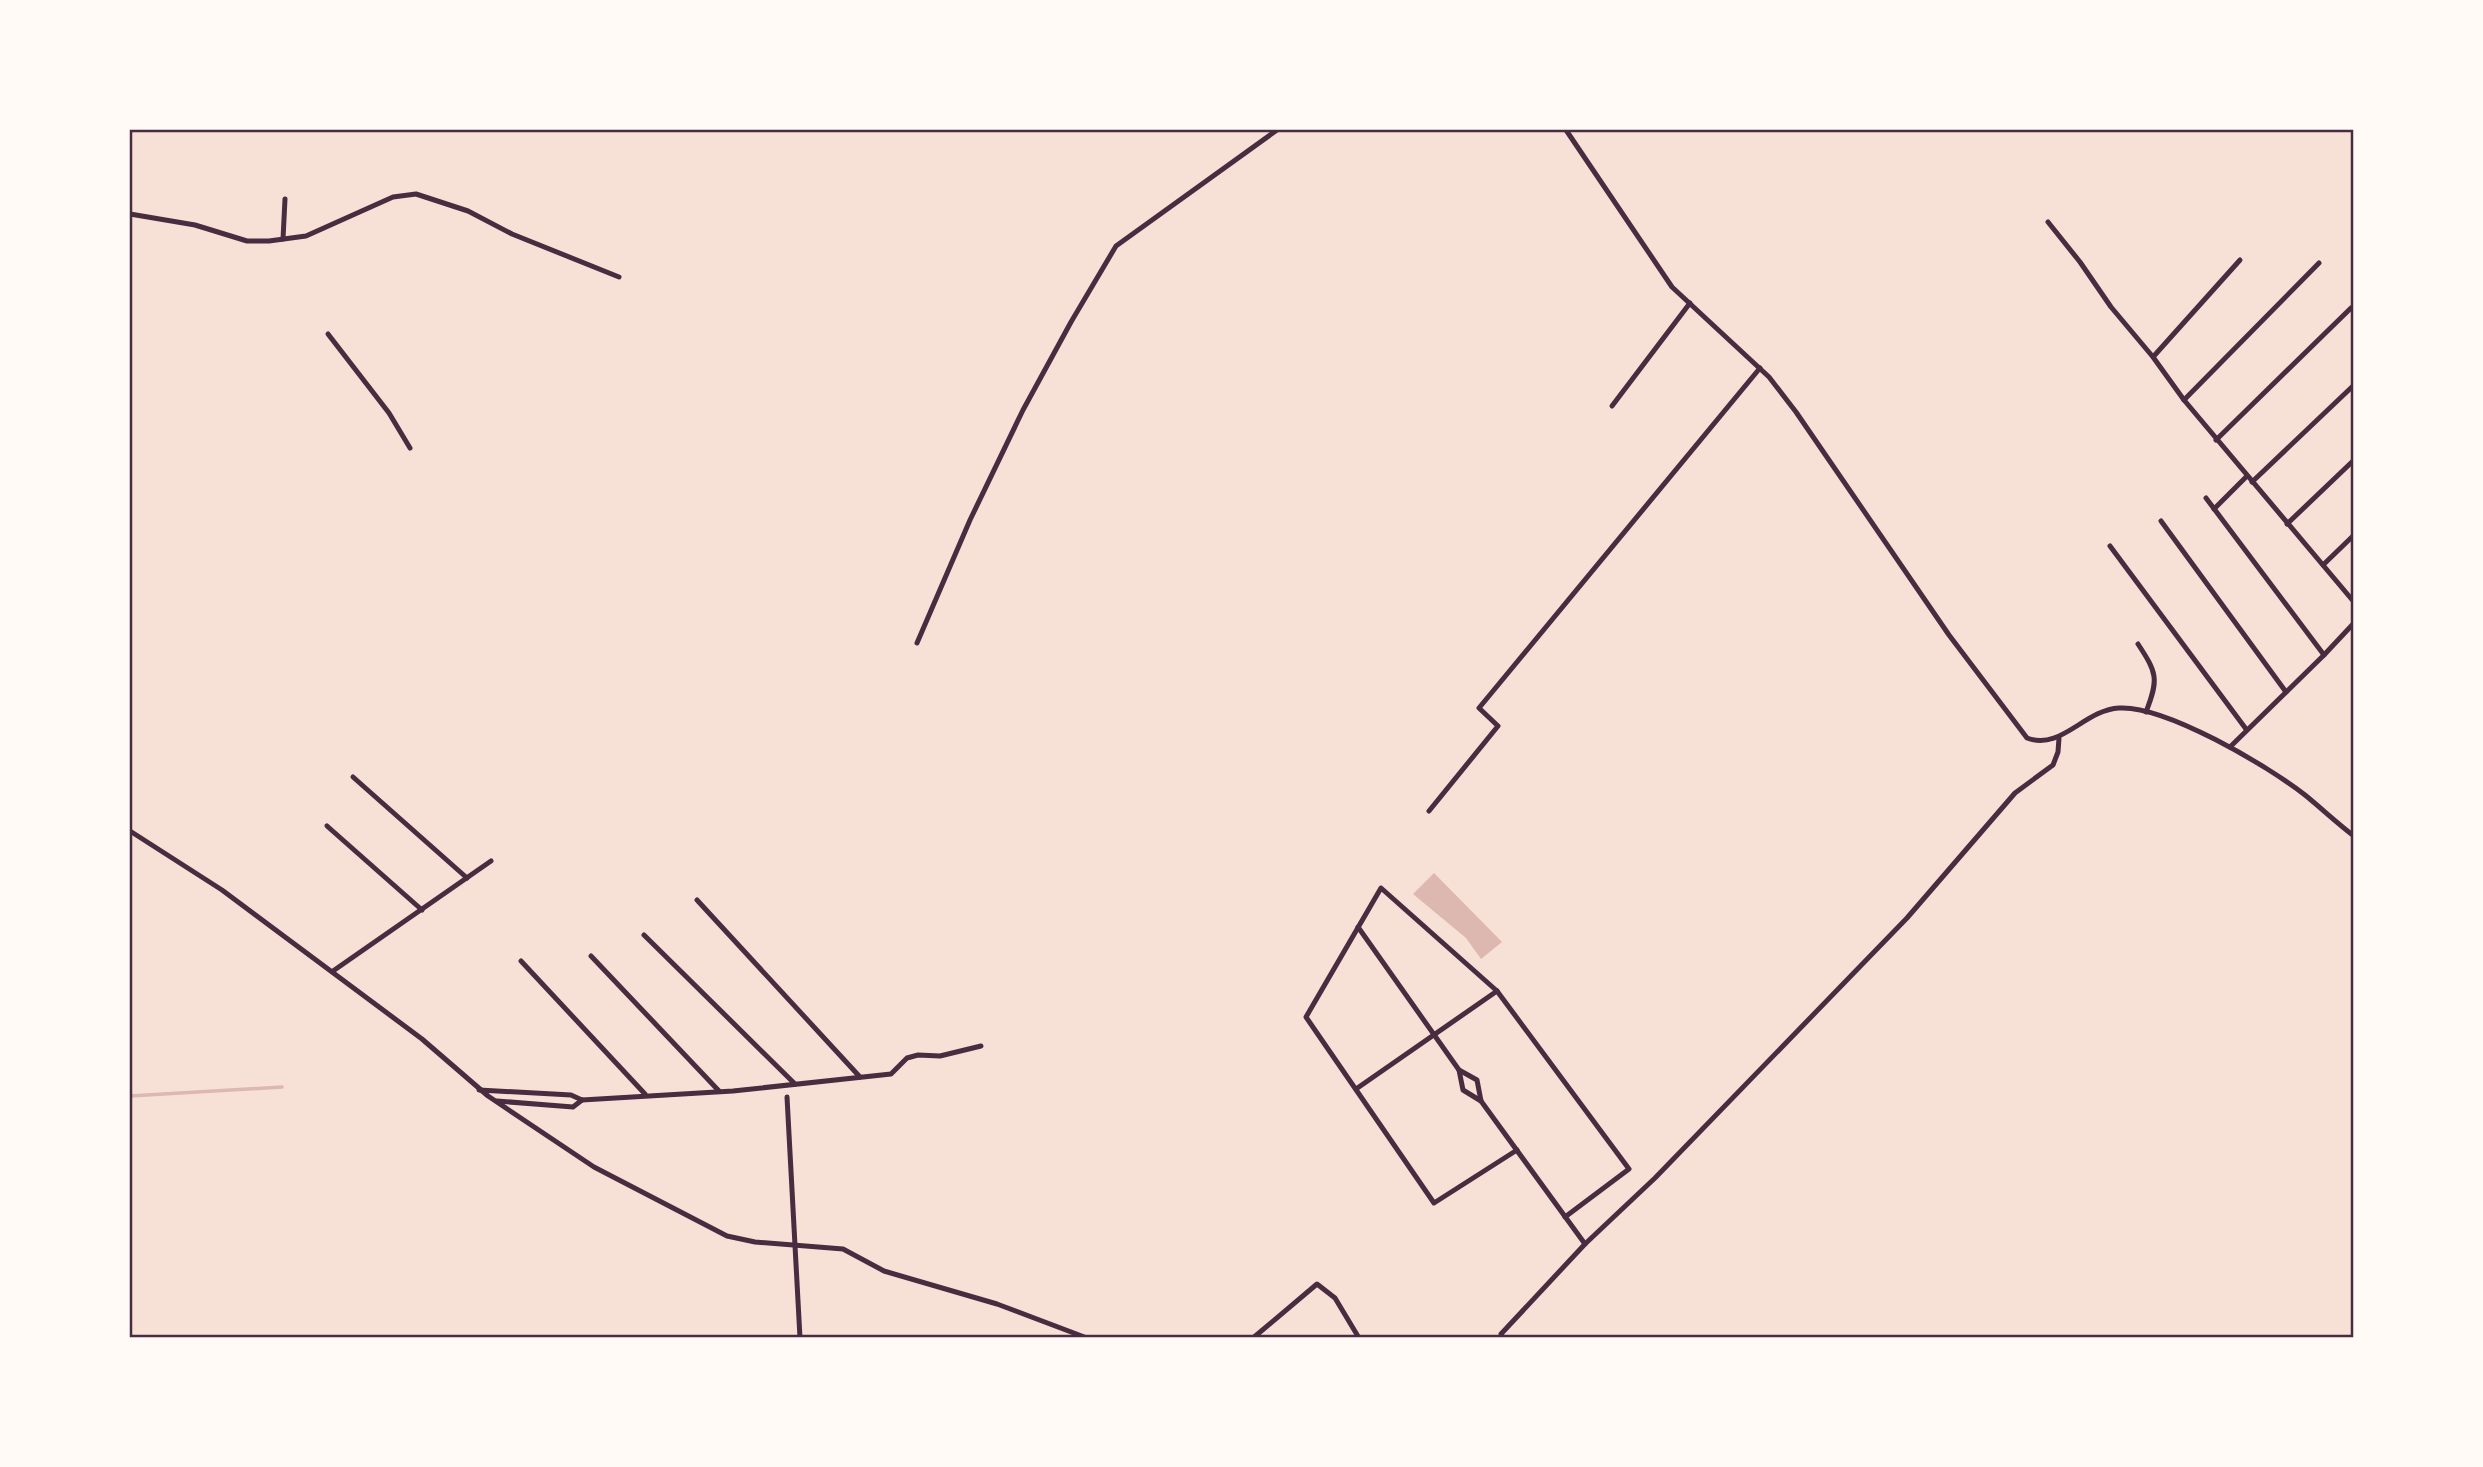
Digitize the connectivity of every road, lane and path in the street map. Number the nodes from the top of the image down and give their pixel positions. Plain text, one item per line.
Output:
1 (1277, 130) edge
2 (1566, 130) edge
3 (285, 199) dead end
4 (130, 214) edge
5 (2048, 222) dead end
6 (283, 239) junction
7 (2240, 260) dead end
8 (2319, 262) dead end
9 (619, 277) dead end
10 (1690, 303) junction
11 (2351, 308) dead end
12 (328, 334) dead end
13 (2153, 357) junction
14 (1760, 368) junction
15 (2354, 385) edge
16 (2184, 400) junction
17 (1612, 405) dead end
18 (2216, 440) junction
19 (410, 448) dead end
20 (2354, 460) edge
21 (2247, 476) junction
22 (2252, 482) junction
23 (2206, 498) dead end
24 (2214, 509) junction
25 (2161, 521) dead end
26 (2287, 524) junction
27 (2354, 535) edge
28 (2110, 546) dead end
29 (2323, 565) junction
30 (2354, 602) edge
31 (2354, 623) edge
32 (917, 643) dead end
33 (2138, 644) dead end
34 (2324, 656) junction
35 (2286, 692) junction
36 (2146, 712) junction
37 (2246, 729) junction
38 (2059, 738) junction
39 (2230, 747) junction
40 (353, 777) dead end
41 (1429, 811) dead end
42 (327, 826) dead end
43 (130, 831) edge
44 (2354, 836) edge
45 (491, 861) dead end
46 (467, 878) junction
47 (697, 900) dead end
48 (422, 910) junction
49 (1359, 927) junction
50 (644, 935) dead end
51 (591, 956) dead end
52 (521, 961) dead end
53 (333, 971) junction
54 (1497, 991) junction
55 (1434, 1034) junction
56 (981, 1046) dead end
57 (1459, 1070) junction
58 (860, 1077) junction
59 (794, 1084) junction
60 (1356, 1088) junction
61 (479, 1090) junction
62 (720, 1091) junction
63 (646, 1095) junction
64 (787, 1097) dead end
65 (494, 1100) junction
66 (582, 1100) junction
67 (1481, 1101) junction
68 (1517, 1150) junction
69 (1565, 1216) junction
70 (1585, 1244) junction
71 (796, 1245) junction
72 (800, 1338) edge
73 (1087, 1338) edge
74 (1253, 1338) edge
75 (1359, 1338) edge
76 (1503, 1338) edge

1 - 32 street
2 - 10 street
3 - 6 street
4 - 6 street
5 - 13 street
6 - 9 street
7 - 13 street
8 - 16 street
10 - 14 street
10 - 17 street
11 - 18 street
12 - 19 street
13 - 16 street
14 - 38 street
14 - 41 street
15 - 22 street
16 - 18 street
18 - 21 street
20 - 26 street
21 - 22 street
21 - 24 street
22 - 26 street
23 - 24 street
24 - 34 street
25 - 35 street
26 - 29 street
27 - 29 street
28 - 37 street
29 - 30 street
31 - 34 street
33 - 36 street
34 - 35 street
35 - 37 street
36 - 38 street
36 - 39 street
37 - 39 street
38 - 70 street
39 - 44 street
40 - 46 street
42 - 48 street
43 - 53 street
45 - 46 street
46 - 48 street
47 - 58 street
48 - 53 street
49 - 54 street
49 - 55 street
49 - 60 street
50 - 59 street
51 - 62 street
52 - 63 street
53 - 61 street
54 - 55 street
54 - 69 street
55 - 57 street
55 - 60 street
56 - 58 street
57 - 67 street
57 - 67 street
58 - 59 street
59 - 62 street
60 - 68 street
61 - 65 street
61 - 66 street
62 - 63 street
63 - 66 street
64 - 71 street
65 - 66 street
65 - 71 street
67 - 68 street
68 - 69 street
69 - 70 street
70 - 76 street
71 - 72 street
71 - 73 street
74 - 75 street

